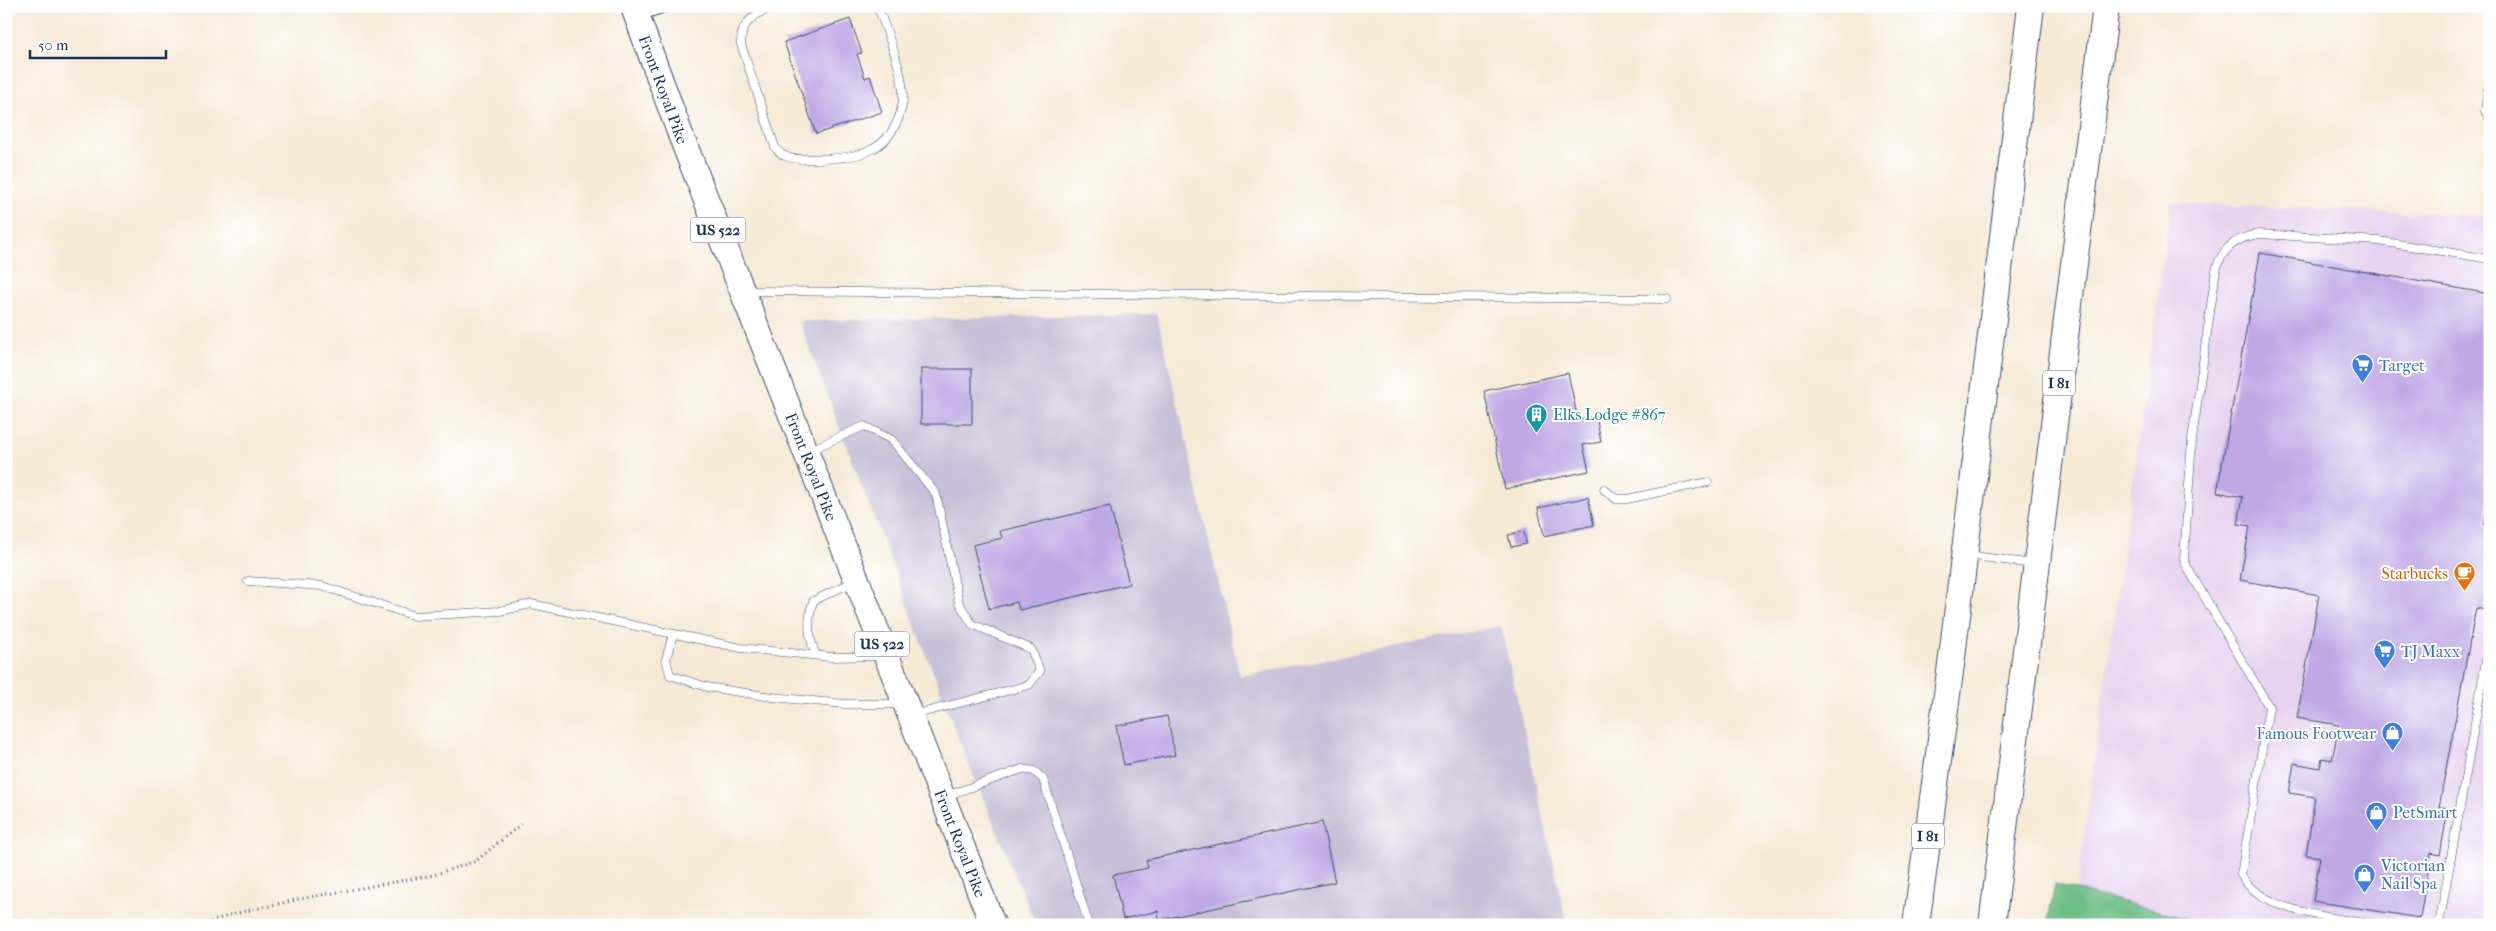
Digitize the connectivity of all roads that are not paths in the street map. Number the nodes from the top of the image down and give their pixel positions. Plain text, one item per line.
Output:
1 (660, 6) edge
2 (776, 6) edge
3 (878, 6) edge
4 (2031, 6) edge
5 (2106, 6) edge
6 (635, 10) edge
7 (2490, 76) edge
8 (2490, 119) edge
9 (2490, 259) edge
10 (741, 290) junction
11 (1667, 299) dead end
12 (806, 452) junction
13 (1708, 482) dead end
14 (1604, 489) dead end
15 (1963, 554) junction
16 (2037, 565) junction
17 (857, 580) junction
18 (248, 581) dead end
19 (673, 634) junction
20 (2490, 638) edge
21 (816, 655) junction
22 (887, 656) junction
23 (908, 710) junction
24 (943, 797) junction
25 (993, 925) edge
26 (1089, 925) edge
27 (1916, 925) edge
28 (1992, 925) edge
29 (2377, 925) edge
30 (2439, 925) edge

1 - 6 street
2 - 3 lane
4 - 15 highway, I 81
5 - 16 highway, I 81
6 - 10 highway, Front Royal Pike / US 522
7 - 8 lane
9 - 29 lane
10 - 11 lane
10 - 12 highway, Front Royal Pike / US 522
12 - 17 highway, Front Royal Pike / US 522
12 - 23 lane
13 - 14 lane
15 - 16 lane
15 - 27 highway, I 81
16 - 28 highway, I 81
17 - 21 lane
17 - 22 highway, Front Royal Pike / US 522
18 - 19 lane
19 - 21 lane
19 - 23 lane
20 - 30 lane
21 - 22 lane
22 - 23 highway, Front Royal Pike / US 522
23 - 24 highway, Front Royal Pike / US 522
24 - 25 highway, Front Royal Pike / US 522
24 - 26 lane

